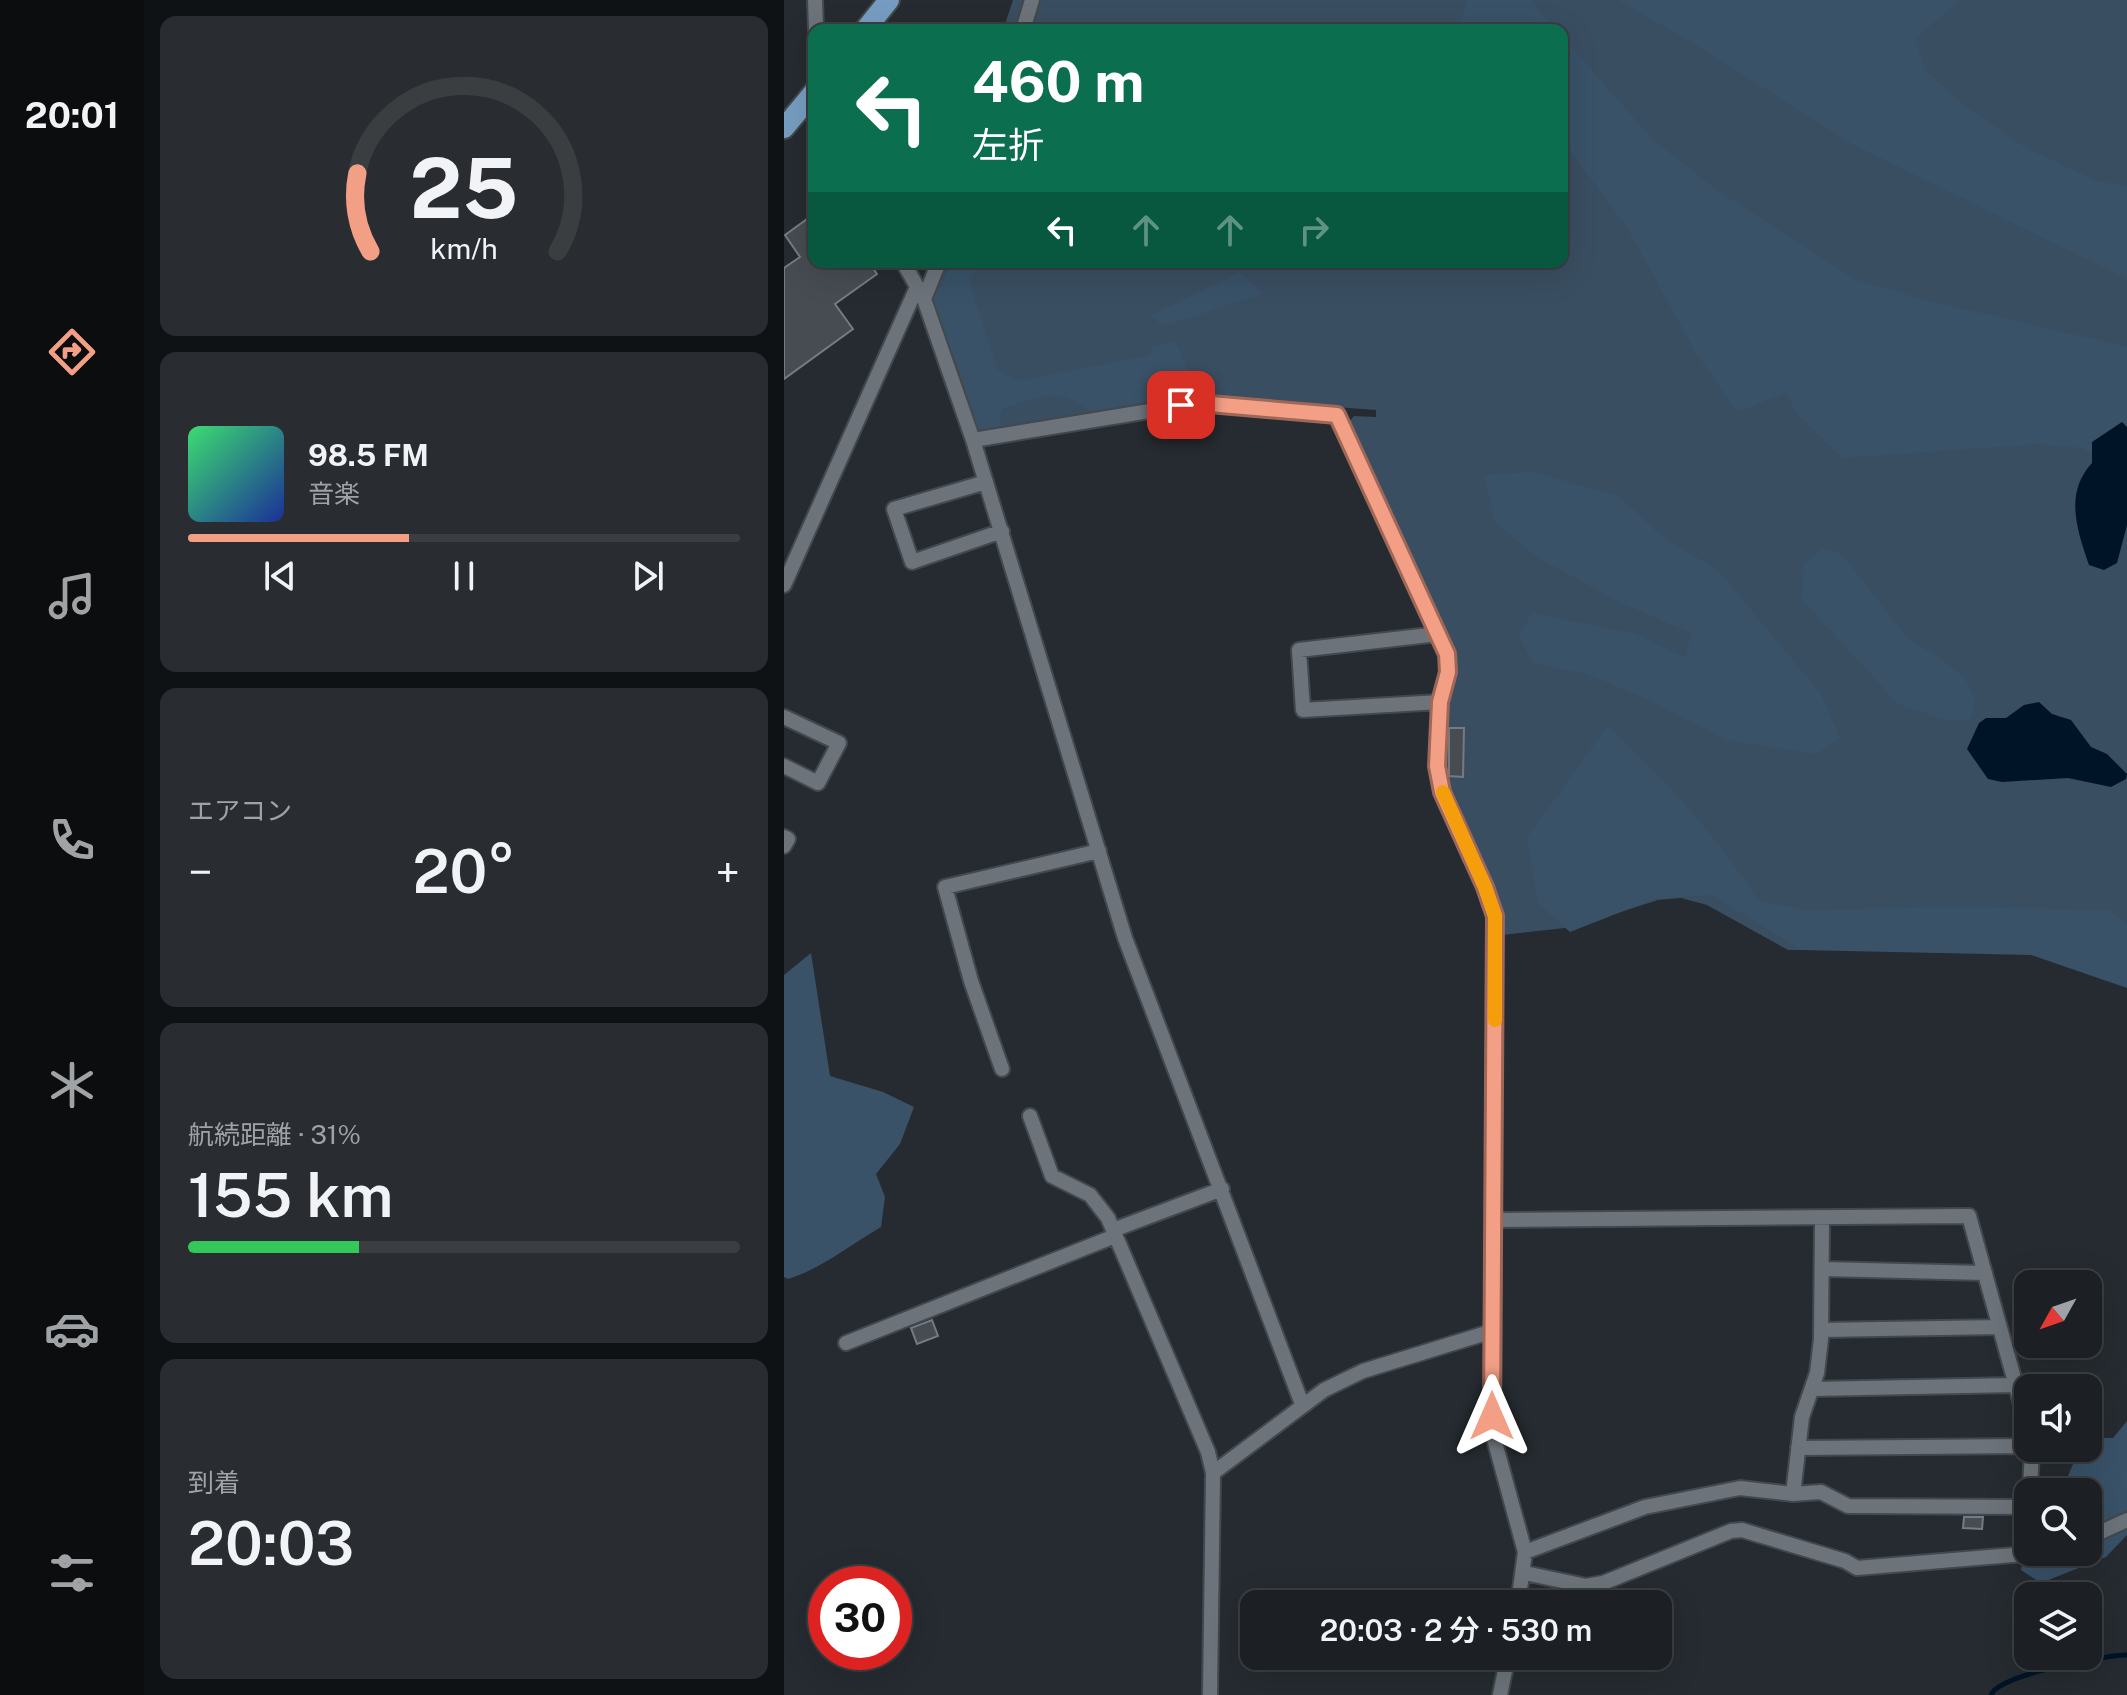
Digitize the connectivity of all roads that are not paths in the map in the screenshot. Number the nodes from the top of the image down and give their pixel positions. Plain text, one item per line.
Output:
1 (815, 0) edge
2 (889, 0) edge
3 (1032, 0) edge
4 (816, 24) edge
5 (870, 24) edge
6 (1025, 24) edge
7 (808, 102) edge
8 (784, 128) edge
9 (906, 268) edge
10 (936, 268) edge
11 (921, 293) junction
12 (973, 440) junction
13 (986, 482) junction
14 (1002, 531) junction
15 (784, 585) edge
16 (1438, 634) junction
17 (1440, 702) junction
18 (784, 717) edge
19 (784, 766) edge
20 (784, 837) edge
21 (784, 846) edge
22 (1099, 851) junction
23 (1002, 1069) dead end
24 (1030, 1116) dead end
25 (1222, 1189) junction
26 (1494, 1220) junction
27 (1822, 1220) junction
28 (1114, 1233) junction
29 (1823, 1269) junction
30 (1985, 1273) junction
31 (2000, 1327) junction
32 (1821, 1330) junction
33 (1493, 1331) junction
34 (846, 1343) dead end
35 (2014, 1378) edge
36 (2014, 1385) edge
37 (1812, 1389) junction
38 (1302, 1404) junction
39 (2014, 1447) edge
40 (1798, 1448) junction
41 (1213, 1473) junction
42 (1793, 1494) junction
43 (2014, 1507) edge
44 (2127, 1520) edge
45 (2102, 1532) edge
46 (1525, 1552) junction
47 (2014, 1555) edge
48 (1525, 1573) junction
49 (1521, 1590) edge
50 (1505, 1670) edge
51 (1210, 1695) edge
52 (1500, 1695) edge

1 - 4 street
2 - 5 main road
3 - 6 street
7 - 8 main road
9 - 11 street
10 - 11 street
11 - 12 street
11 - 15 street
12 - 13 street
12 - 16 street
13 - 14 street
13 - 14 street
14 - 22 street
16 - 17 street
16 - 17 street
17 - 26 street
18 - 19 street
20 - 21 street
22 - 23 street
22 - 25 street
24 - 28 street
25 - 28 street
25 - 38 street
26 - 27 street
26 - 33 street
27 - 29 street
27 - 30 street
28 - 34 street
28 - 41 street
29 - 30 street
29 - 32 street
30 - 31 street
31 - 32 street
31 - 35 street
32 - 37 street
33 - 38 street
33 - 46 street
36 - 37 street
37 - 40 street
38 - 41 street
39 - 40 street
40 - 42 street
41 - 51 street
42 - 43 street
42 - 46 street
44 - 45 street
46 - 48 street
47 - 48 street
48 - 49 street
50 - 52 street

